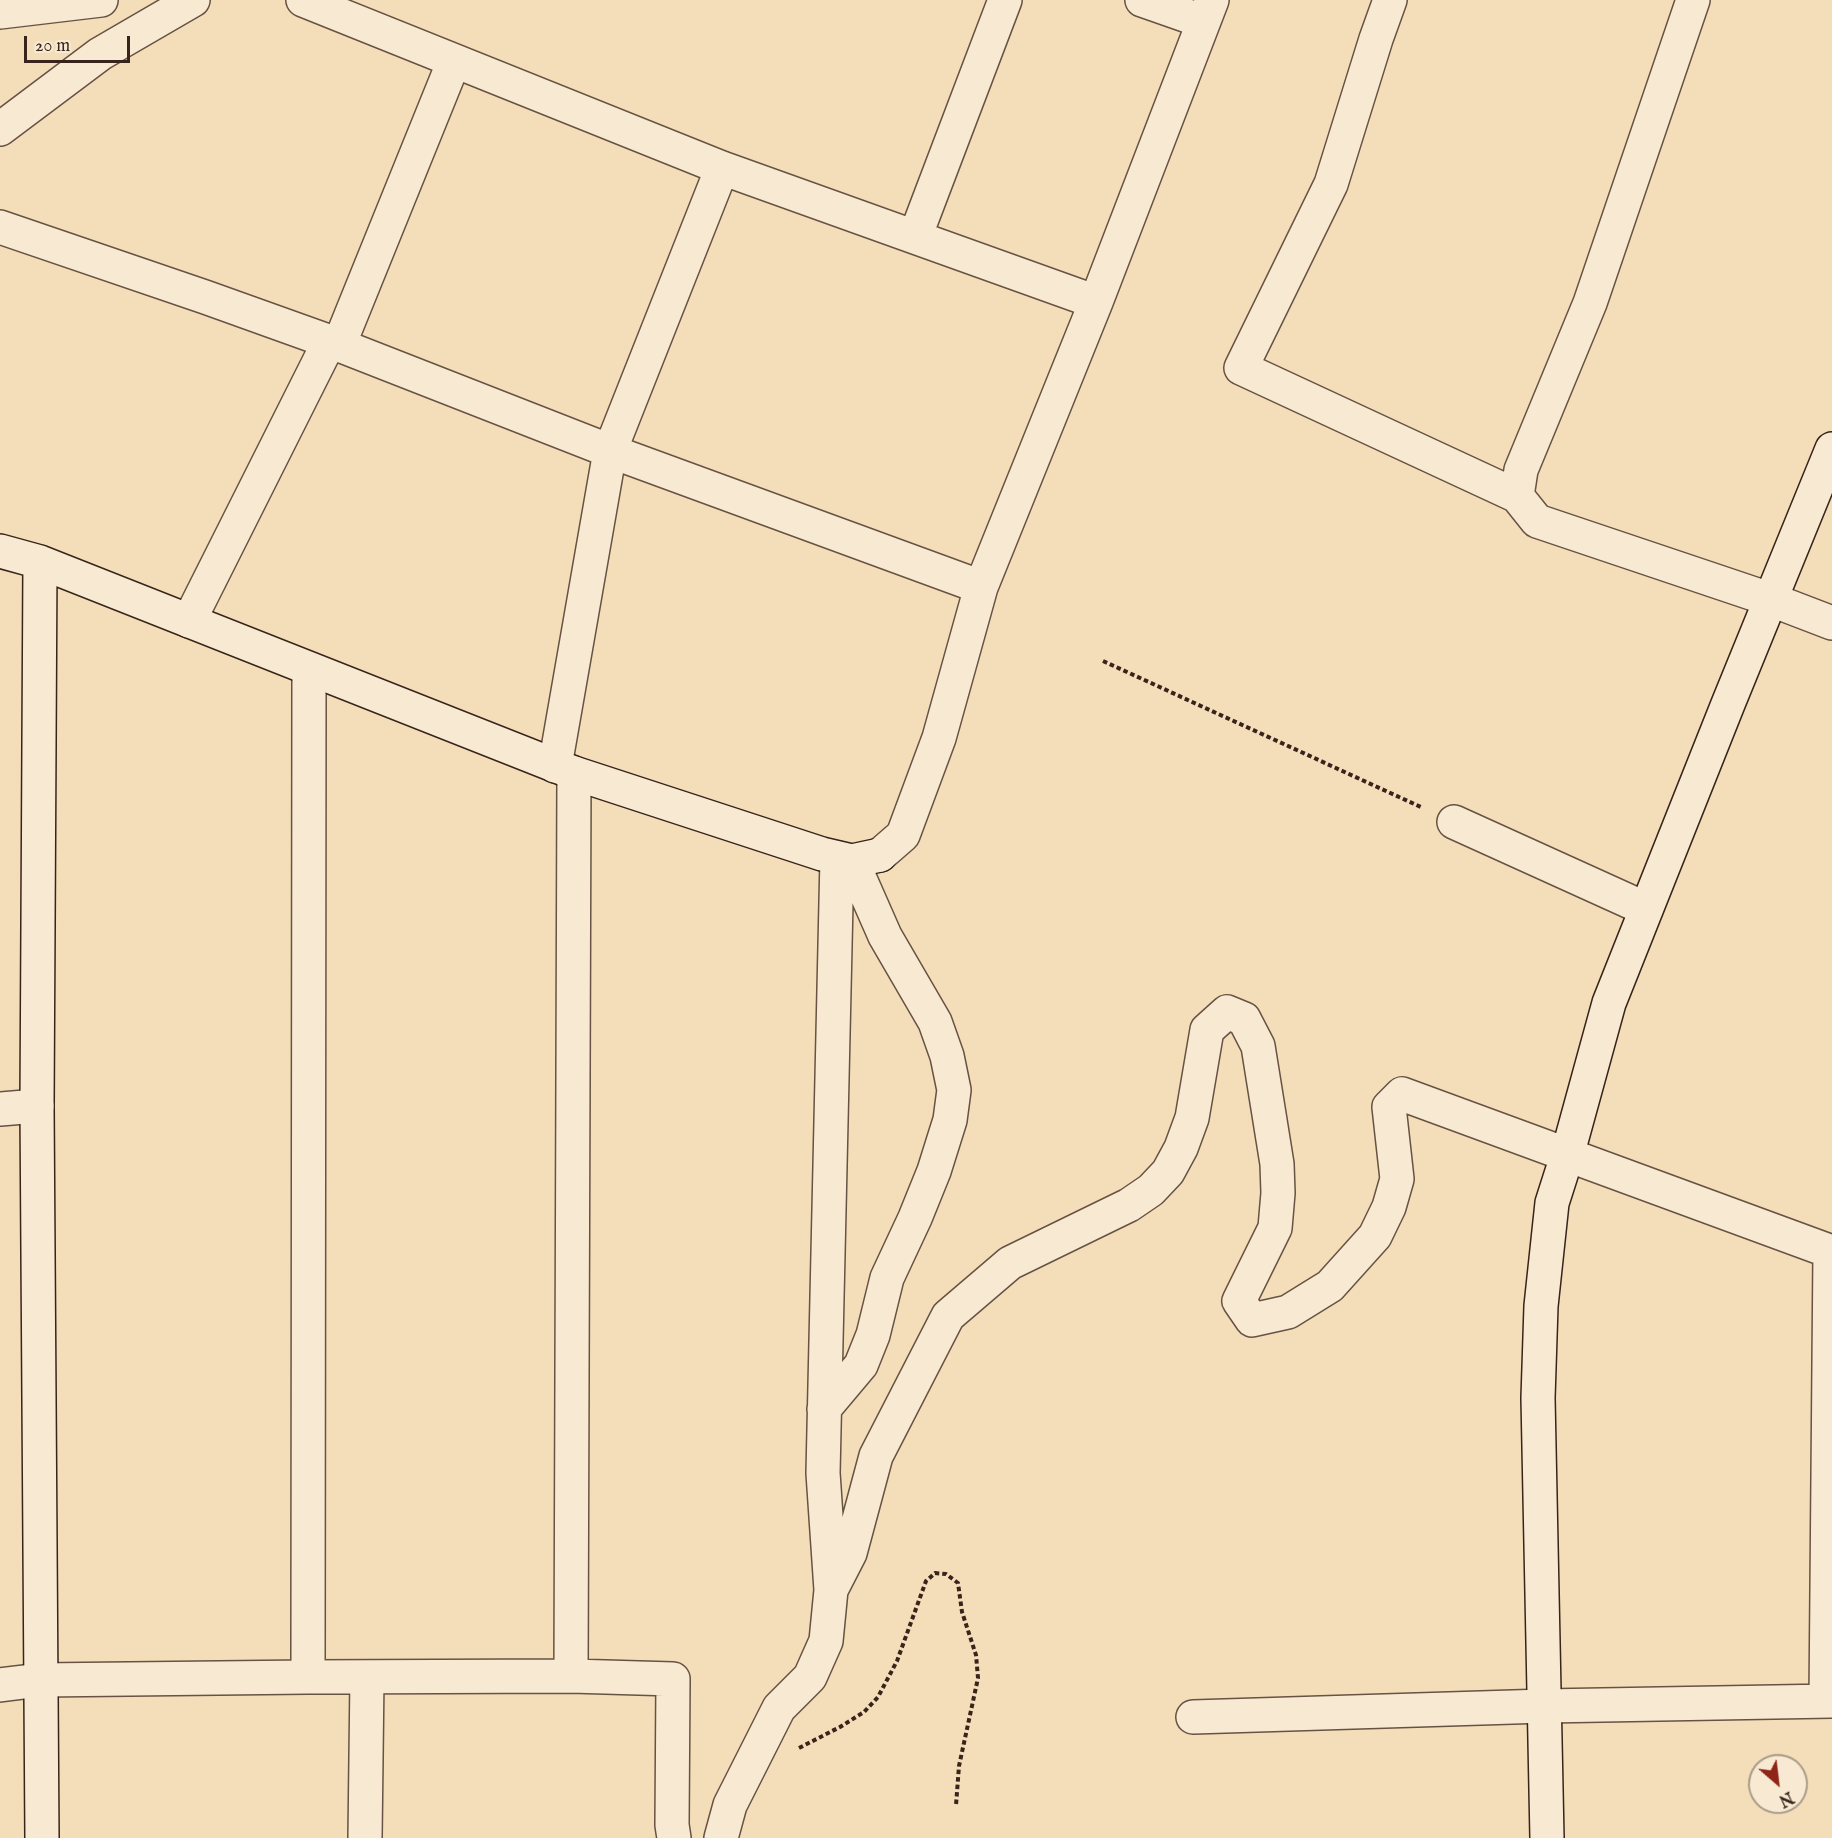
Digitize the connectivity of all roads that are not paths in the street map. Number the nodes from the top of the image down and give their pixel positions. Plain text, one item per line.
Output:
1 (101, 0) edge
2 (193, 0) edge
3 (303, 0) edge
4 (1005, 0) edge
5 (1142, 0) edge
6 (1390, 0) edge
7 (1694, 0) edge
8 (1207, 11) edge
9 (0, 12) edge
10 (454, 60) junction
11 (0, 129) edge
12 (722, 168) junction
13 (0, 227) edge
14 (915, 237) junction
15 (1096, 302) junction
16 (334, 344) junction
17 (1832, 449) edge
18 (610, 451) junction
19 (1517, 496) junction
20 (0, 551) edge
21 (40, 562) junction
22 (981, 587) junction
23 (1772, 600) junction
24 (189, 621) junction
25 (1832, 623) edge
26 (309, 669) junction
27 (565, 770) junction
28 (1454, 822) road end
29 (856, 858) junction
30 (1646, 909) junction
31 (37, 1106) junction
32 (0, 1109) edge
33 (1567, 1156) junction
34 (1831, 1251) edge
35 (824, 1409) junction
36 (831, 1590) junction
37 (571, 1676) junction
38 (308, 1677) junction
39 (367, 1677) junction
40 (40, 1680) junction
41 (0, 1685) edge
42 (1829, 1701) edge
43 (1545, 1706) junction
44 (1193, 1717) dead end
45 (42, 1838) edge
46 (365, 1838) edge
47 (674, 1838) edge
48 (721, 1838) edge
49 (1547, 1838) edge

1 - 9 street
2 - 11 street
3 - 10 street
4 - 14 street
5 - 8 street
6 - 19 street
7 - 19 street
8 - 15 street
10 - 12 street
10 - 16 street
12 - 14 street
12 - 18 street
13 - 16 street
14 - 15 street
15 - 22 street
16 - 18 street
16 - 24 street
17 - 23 street
18 - 22 street
18 - 27 street
19 - 23 street
20 - 21 street
21 - 24 street
21 - 31 street
22 - 29 street
23 - 25 street
23 - 30 street
24 - 26 street
26 - 27 street
26 - 38 street
27 - 29 street
27 - 37 street
28 - 30 street
29 - 35 street
29 - 35 street
30 - 33 street
31 - 32 street
31 - 40 street
33 - 34 street
33 - 36 street
33 - 43 street
34 - 42 street
35 - 36 street
36 - 48 street
37 - 39 street
37 - 47 street
38 - 39 street
38 - 40 street
39 - 46 street
40 - 41 street
40 - 45 street
42 - 43 street
43 - 44 street
43 - 49 street

